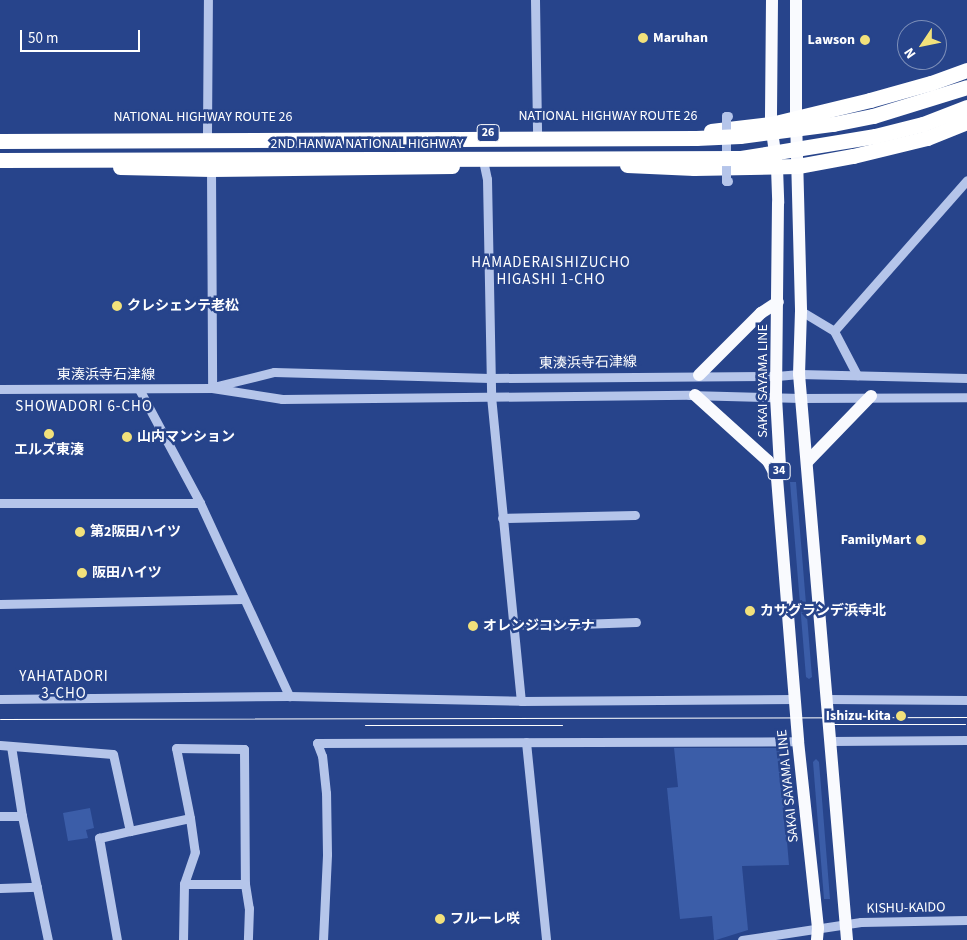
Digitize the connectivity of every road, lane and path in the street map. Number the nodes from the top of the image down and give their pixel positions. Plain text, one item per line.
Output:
1 (208, 0) edge
2 (535, 0) edge
3 (772, 0) edge
4 (796, 0) edge
5 (967, 70) edge
6 (967, 87) edge
7 (967, 107) edge
8 (728, 116) dead end
9 (796, 118) junction
10 (967, 122) edge
11 (771, 124) junction
12 (207, 133) junction
13 (537, 133) junction
14 (0, 134) edge
15 (0, 141) edge
16 (0, 160) edge
17 (484, 164) junction
18 (0, 166) edge
19 (798, 166) junction
20 (777, 167) junction
21 (210, 169) junction
22 (967, 180) edge
23 (728, 181) dead end
24 (778, 302) junction
25 (800, 311) junction
26 (834, 331) junction
27 (799, 374) junction
28 (699, 375) junction
29 (857, 375) junction
30 (777, 376) junction
31 (490, 378) junction
32 (967, 378) edge
33 (212, 388) junction
34 (0, 389) edge
35 (139, 389) junction
36 (491, 396) junction
37 (695, 396) junction
38 (776, 396) junction
39 (872, 396) junction
40 (967, 397) edge
41 (801, 398) junction
42 (807, 462) junction
43 (777, 478) junction
44 (0, 503) edge
45 (200, 503) junction
46 (635, 515) dead end
47 (502, 518) junction
48 (243, 599) junction
49 (0, 604) edge
50 (636, 622) dead end
51 (514, 624) junction
52 (290, 696) junction
53 (0, 699) edge
54 (795, 699) junction
55 (827, 699) junction
56 (967, 700) edge
57 (521, 701) junction
58 (967, 740) edge
59 (798, 741) junction
60 (830, 741) junction
61 (526, 742) junction
62 (0, 746) edge
63 (11, 746) junction
64 (0, 816) edge
65 (22, 816) junction
66 (190, 818) junction
67 (130, 831) junction
68 (184, 884) junction
69 (245, 884) junction
70 (38, 887) junction
71 (0, 888) edge
72 (967, 920) edge
73 (846, 924) junction
74 (818, 934) edge
75 (48, 940) edge
76 (117, 940) edge
77 (183, 940) edge
78 (248, 940) edge
79 (323, 940) edge
80 (546, 940) edge
81 (742, 940) edge
82 (848, 940) edge

1 - 12 street
2 - 13 street
3 - 11 main road, SAKAI SAYAMA LINE / 34
4 - 9 main road, 34
5 - 9 highway, NATIONAL HIGHWAY ROUTE 26 / 26
6 - 15 highway, 2ND HANWA NATIONAL HIGHWAY / 26, bridge
7 - 16 highway, 2ND HANWA NATIONAL HIGHWAY / 26, bridge
8 - 23 street, bridge
9 - 11 highway, NATIONAL HIGHWAY ROUTE 26 / 26
9 - 19 main road, 34
10 - 19 highway
11 - 13 highway, NATIONAL HIGHWAY ROUTE 26 / 26
11 - 20 main road, SAKAI SAYAMA LINE / 34
12 - 13 highway, NATIONAL HIGHWAY ROUTE 26 / 26
12 - 14 highway, NATIONAL HIGHWAY ROUTE 26 / 26
17 - 20 highway
17 - 21 highway
17 - 31 street
18 - 21 highway
19 - 20 highway
19 - 25 main road, 34
20 - 24 main road, SAKAI SAYAMA LINE / 34
21 - 33 street
22 - 26 street
24 - 28 main road
24 - 30 main road, SAKAI SAYAMA LINE / 34
25 - 26 street
25 - 27 main road, 34
26 - 29 street
27 - 29 street, 東湊浜寺石津線
27 - 30 street, 東湊浜寺石津線
27 - 41 main road, 34
28 - 30 street, 東湊浜寺石津線
28 - 31 street, 東湊浜寺石津線
29 - 32 street, 東湊浜寺石津線
30 - 38 main road, SAKAI SAYAMA LINE / 34
31 - 33 street, 東湊浜寺石津線
31 - 36 street
33 - 35 street, 東湊浜寺石津線
33 - 36 street, 東湊浜寺石津線
34 - 35 street, 東湊浜寺石津線
35 - 45 street
36 - 37 street, 東湊浜寺石津線
36 - 47 street
37 - 38 street, 東湊浜寺石津線
37 - 43 main road
38 - 41 street, 東湊浜寺石津線
38 - 43 main road, SAKAI SAYAMA LINE / 34
39 - 40 street, 東湊浜寺石津線
39 - 41 street, 東湊浜寺石津線
39 - 42 main road
41 - 42 main road, 34
42 - 55 main road, 34
43 - 54 main road, SAKAI SAYAMA LINE / 34
44 - 45 street
45 - 48 street
46 - 47 street
47 - 51 street
48 - 49 street
48 - 52 street
50 - 51 street
51 - 57 street
52 - 53 street
52 - 57 street
54 - 57 street
54 - 59 main road, SAKAI SAYAMA LINE / 34
55 - 56 street
55 - 60 main road, 34
58 - 60 street
59 - 61 street
59 - 74 main road, SAKAI SAYAMA LINE / 34
60 - 73 main road, 34
61 - 79 street
61 - 80 street
62 - 63 street
63 - 65 street
63 - 67 street
64 - 65 street
65 - 70 street
66 - 67 street
66 - 68 street
66 - 69 street
67 - 76 street
68 - 69 street
68 - 77 street
69 - 78 street
70 - 71 street
70 - 75 street
72 - 73 street, KISHU-KAIDO
73 - 74 street, KISHU-KAIDO
73 - 82 main road, 34
74 - 81 street

